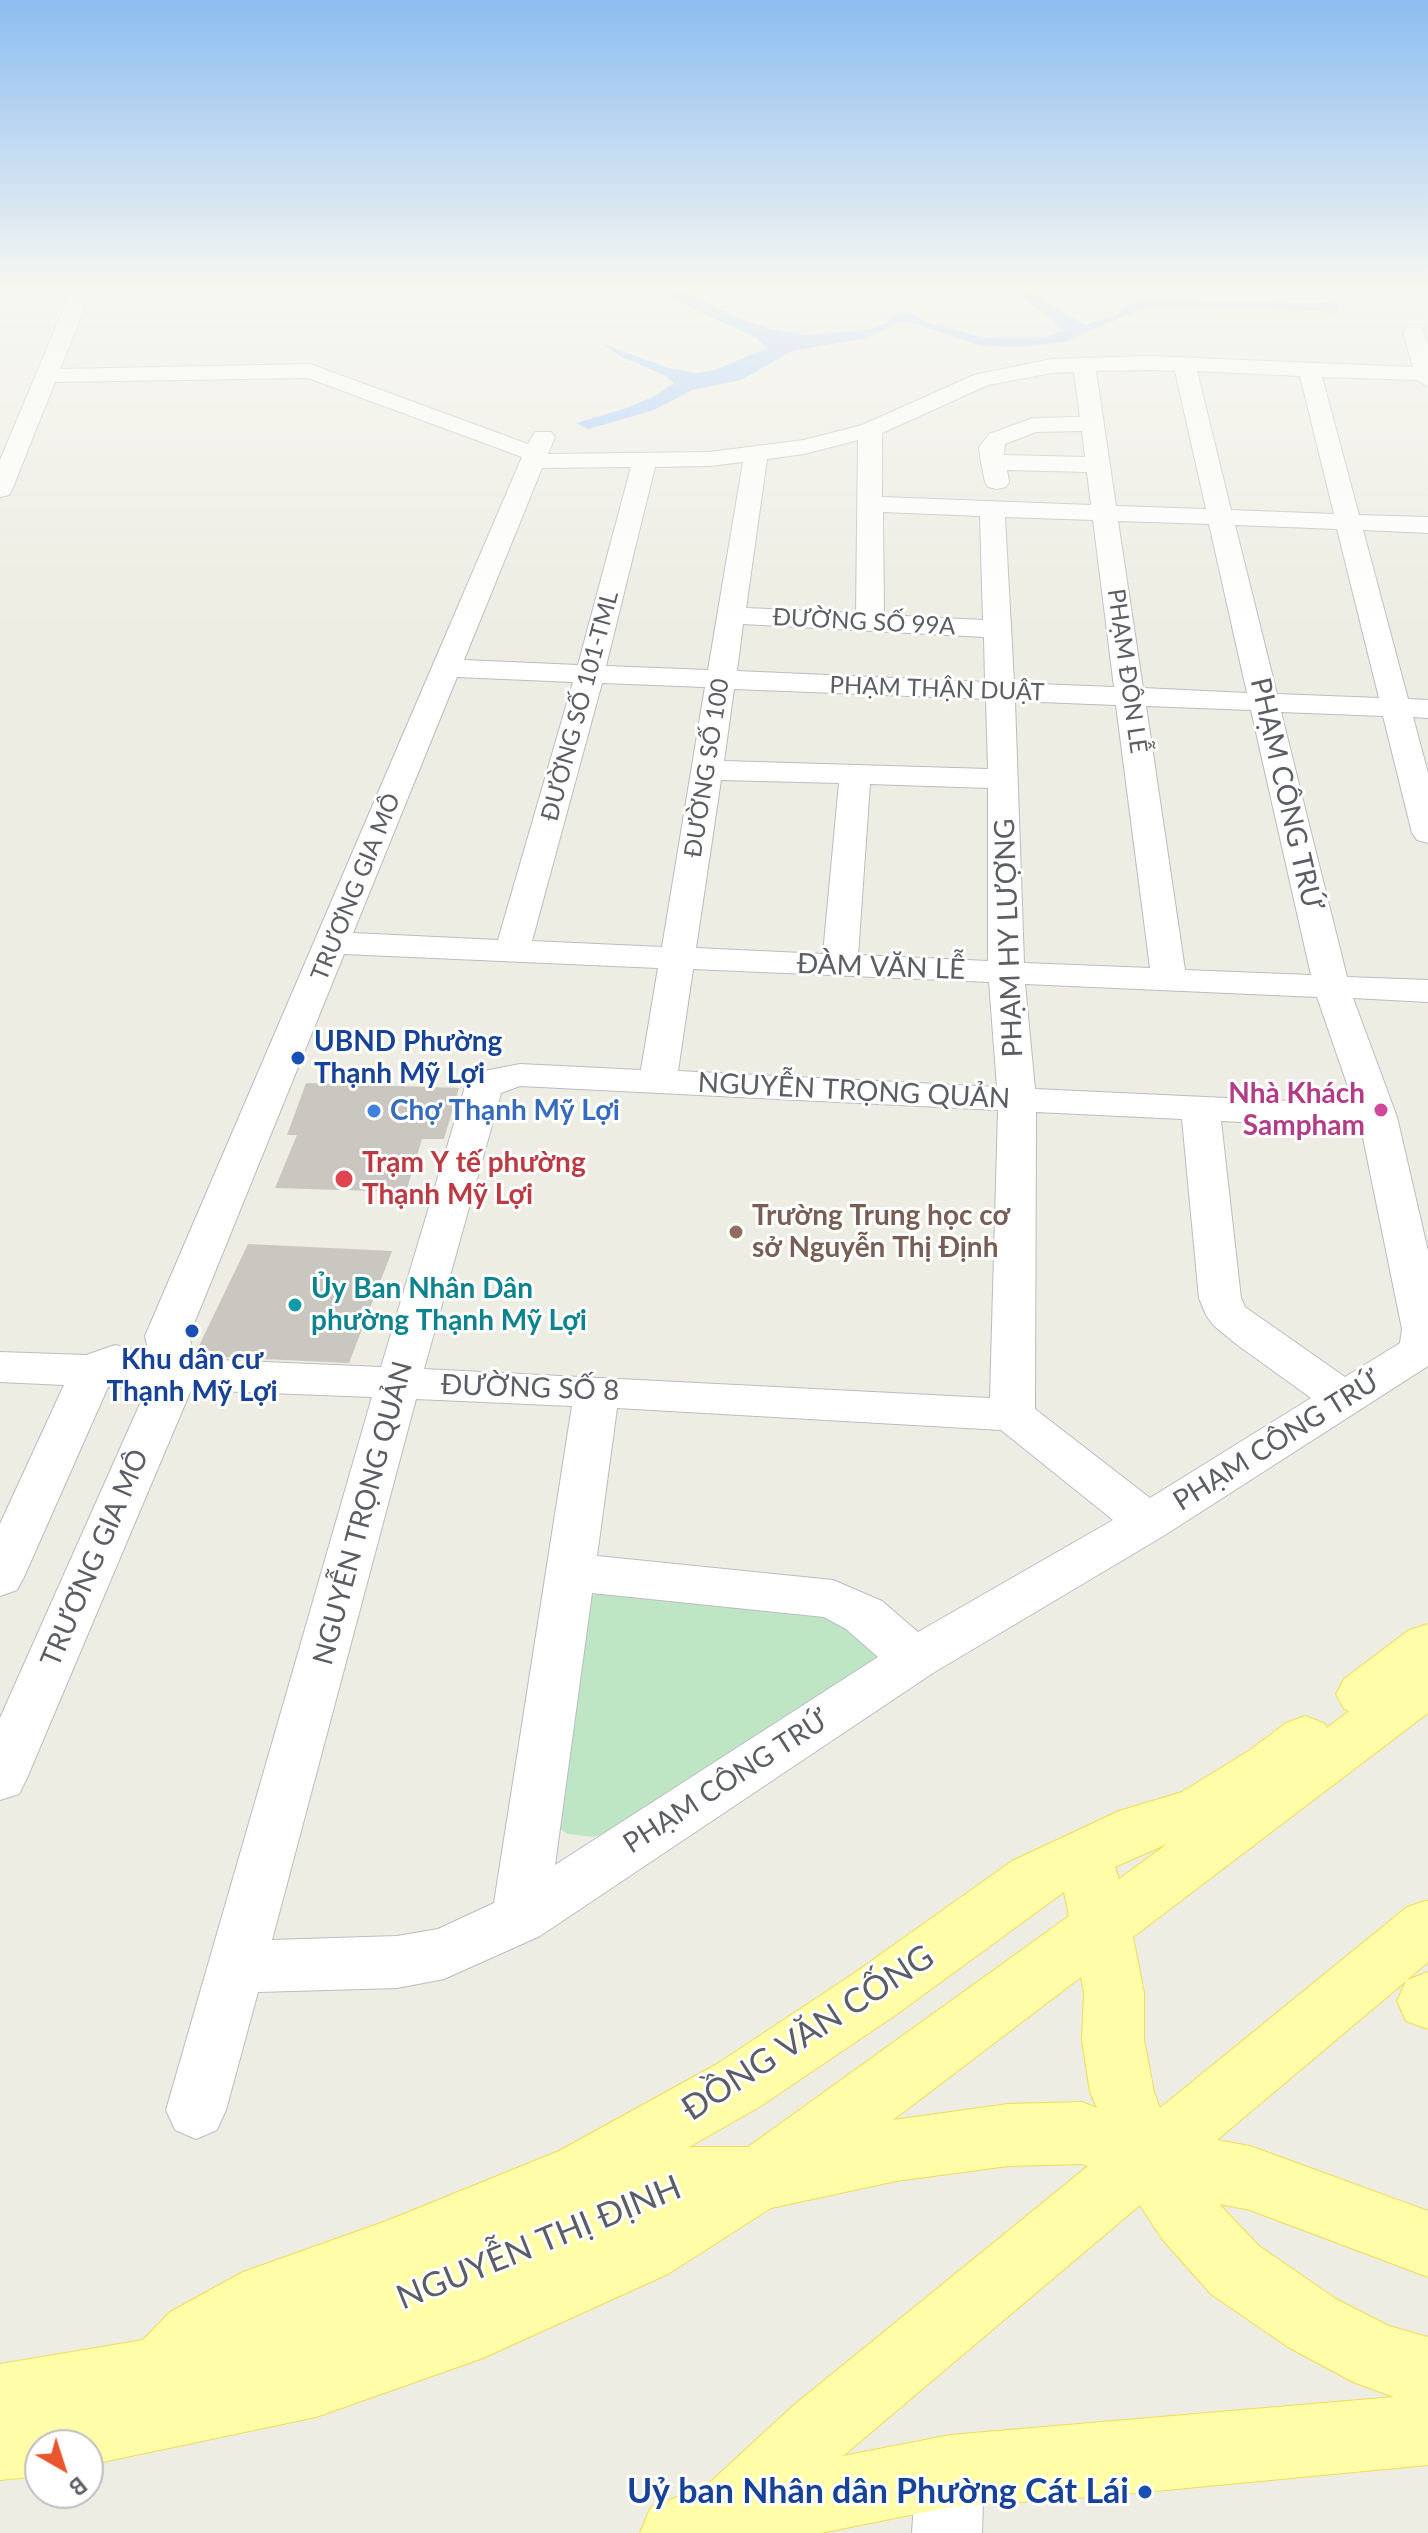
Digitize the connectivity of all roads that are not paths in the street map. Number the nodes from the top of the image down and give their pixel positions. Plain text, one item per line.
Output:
1 (35, 402) edge
2 (392, 402) edge
3 (932, 402) edge
4 (1089, 402) edge
5 (1193, 402) edge
6 (1318, 402) edge
7 (1092, 424) junction
8 (870, 430) junction
9 (538, 451) junction
10 (756, 455) junction
11 (644, 462) junction
12 (1098, 465) junction
13 (994, 484) junction
14 (0, 490) edge
15 (870, 504) junction
16 (1104, 513) junction
17 (1220, 517) junction
18 (1349, 522) junction
19 (1428, 525) edge
20 (731, 615) junction
21 (870, 622) junction
22 (997, 629) junction
23 (446, 668) junction
24 (590, 674) junction
25 (720, 680) junction
26 (1000, 691) junction
27 (1130, 696) junction
28 (1264, 702) junction
29 (1396, 707) junction
30 (1428, 709) edge
31 (706, 770) junction
32 (855, 775) junction
33 (1004, 779) junction
34 (1428, 833) edge
35 (334, 943) junction
36 (512, 950) junction
37 (677, 958) junction
38 (840, 965) junction
39 (1006, 972) junction
40 (1169, 979) junction
41 (1331, 986) junction
42 (1428, 991) edge
43 (658, 1082) junction
44 (1017, 1099) junction
45 (1200, 1109) junction
46 (1378, 1117) junction
47 (172, 1354) junction
48 (0, 1367) edge
49 (93, 1370) junction
50 (398, 1383) junction
51 (597, 1391) junction
52 (1344, 1399) junction
53 (1012, 1415) junction
54 (19, 1488) edge
55 (1148, 1522) junction
56 (573, 1572) junction
57 (0, 1577) edge
58 (1428, 1645) edge
59 (915, 1659) junction
60 (1428, 1683) edge
61 (1282, 1776) junction
62 (0, 1778) edge
63 (1197, 1812) junction
64 (1083, 1853) junction
65 (1169, 1879) junction
66 (520, 1918) junction
67 (1428, 1926) edge
68 (1102, 1928) junction
69 (238, 1967) junction
70 (1114, 1993) junction
71 (196, 2110) dead end
72 (1149, 2160) junction
73 (758, 2179) junction
74 (1428, 2244) edge
75 (1428, 2372) edge
76 (160, 2394) junction
77 (0, 2399) edge
78 (1428, 2429) edge
79 (0, 2444) edge
80 (948, 2502) edge
81 (703, 2524) edge
82 (803, 2533) edge

1 - 14 street
2 - 9 street
3 - 8 street
4 - 7 street, PHẠM ĐÔN LỄ
5 - 17 street, PHẠM CÔNG TRỨ
6 - 18 street
7 - 12 street, PHẠM ĐÔN LỄ
7 - 13 street
8 - 10 street
8 - 15 street
9 - 11 street
9 - 23 street, TRƯƠNG GIA MÔ
10 - 11 street
10 - 20 street, ĐƯỜNG SỐ 100
11 - 24 street, ĐƯỜNG SỐ 101-TML
12 - 13 street
12 - 16 street, PHẠM ĐÔN LỄ
13 - 15 street
13 - 16 street
13 - 22 street, PHẠM HY LƯỢNG
15 - 21 street
16 - 17 street
16 - 27 street, PHẠM ĐÔN LỄ
17 - 18 street
17 - 28 street, PHẠM CÔNG TRỨ
18 - 19 street
18 - 29 street
20 - 21 street, ĐƯỜNG SỐ 99A
20 - 25 street, ĐƯỜNG SỐ 100
21 - 22 street, ĐƯỜNG SỐ 99A
22 - 26 street, PHẠM HY LƯỢNG
23 - 24 street, PHẠM THẬN DUẬT
23 - 35 street, TRƯƠNG GIA MÔ
24 - 25 street, PHẠM THẬN DUẬT
24 - 36 street, ĐƯỜNG SỐ 101-TML
25 - 26 street, PHẠM THẬN DUẬT
25 - 31 street, ĐƯỜNG SỐ 100
26 - 27 street, PHẠM THẬN DUẬT
26 - 33 street, PHẠM HY LƯỢNG
27 - 28 street, PHẠM THẬN DUẬT
27 - 40 street, PHẠM ĐÔN LỄ
28 - 29 street, PHẠM THẬN DUẬT
28 - 41 street, PHẠM CÔNG TRỨ
29 - 30 street, PHẠM THẬN DUẬT
29 - 34 street
31 - 32 street
31 - 37 street, ĐƯỜNG SỐ 100
32 - 33 street
32 - 38 street
33 - 39 street, PHẠM HY LƯỢNG
35 - 36 street, ĐÀM VĂN LỄ
35 - 47 street, TRƯƠNG GIA MÔ
36 - 37 street, ĐÀM VĂN LỄ
37 - 38 street, ĐÀM VĂN LỄ
37 - 43 street, ĐƯỜNG SỐ 100
38 - 39 street, ĐÀM VĂN LỄ
39 - 40 street, ĐÀM VĂN LỄ
39 - 44 street, PHẠM HY LƯỢNG
40 - 41 street, ĐÀM VĂN LỄ
41 - 42 street, ĐÀM VĂN LỄ
41 - 46 street, PHẠM CÔNG TRỨ
43 - 44 street, NGUYỄN TRỌNG QUẢN
43 - 50 street, NGUYỄN TRỌNG QUẢN
44 - 45 street, NGUYỄN TRỌNG QUẢN
44 - 53 street, PHẠM HY LƯỢNG
45 - 46 street, NGUYỄN TRỌNG QUẢN
45 - 52 street
46 - 52 street, PHẠM CÔNG TRỨ
47 - 49 street
47 - 50 street, ĐƯỜNG SỐ 8
47 - 62 street, TRƯƠNG GIA MÔ
48 - 49 street
49 - 54 street
50 - 51 street, ĐƯỜNG SỐ 8
50 - 69 street, NGUYỄN TRỌNG QUẢN
51 - 53 street, ĐƯỜNG SỐ 8
51 - 56 street
52 - 55 street, PHẠM CÔNG TRỨ
53 - 55 street
54 - 57 street
55 - 59 street, PHẠM CÔNG TRỨ
56 - 59 street
56 - 66 street
58 - 61 main road, ĐỒNG VĂN CỐNG
59 - 66 street, PHẠM CÔNG TRỨ
60 - 61 main road, ĐỒNG VĂN CỐNG
61 - 63 main road, ĐỒNG VĂN CỐNG
61 - 65 main road, ĐỒNG VĂN CỐNG
63 - 64 main road, ĐỒNG VĂN CỐNG
63 - 68 main road
64 - 68 main road
64 - 76 main road, ĐỒNG VĂN CỐNG
65 - 68 main road, ĐỒNG VĂN CỐNG
65 - 70 main road
66 - 69 street, PHẠM CÔNG TRỨ
67 - 72 main road
68 - 70 main road
68 - 73 main road, ĐỒNG VĂN CỐNG
69 - 71 street, NGUYỄN TRỌNG QUẢN
70 - 72 main road
72 - 73 main road
72 - 74 main road
72 - 75 main road
72 - 81 main road
73 - 76 main road, NGUYỄN THỊ ĐỊNH
76 - 77 main road, NGUYỄN THỊ ĐỊNH
76 - 79 main road, NGUYỄN THỊ ĐỊNH
78 - 80 main road
80 - 81 main road
81 - 82 street

